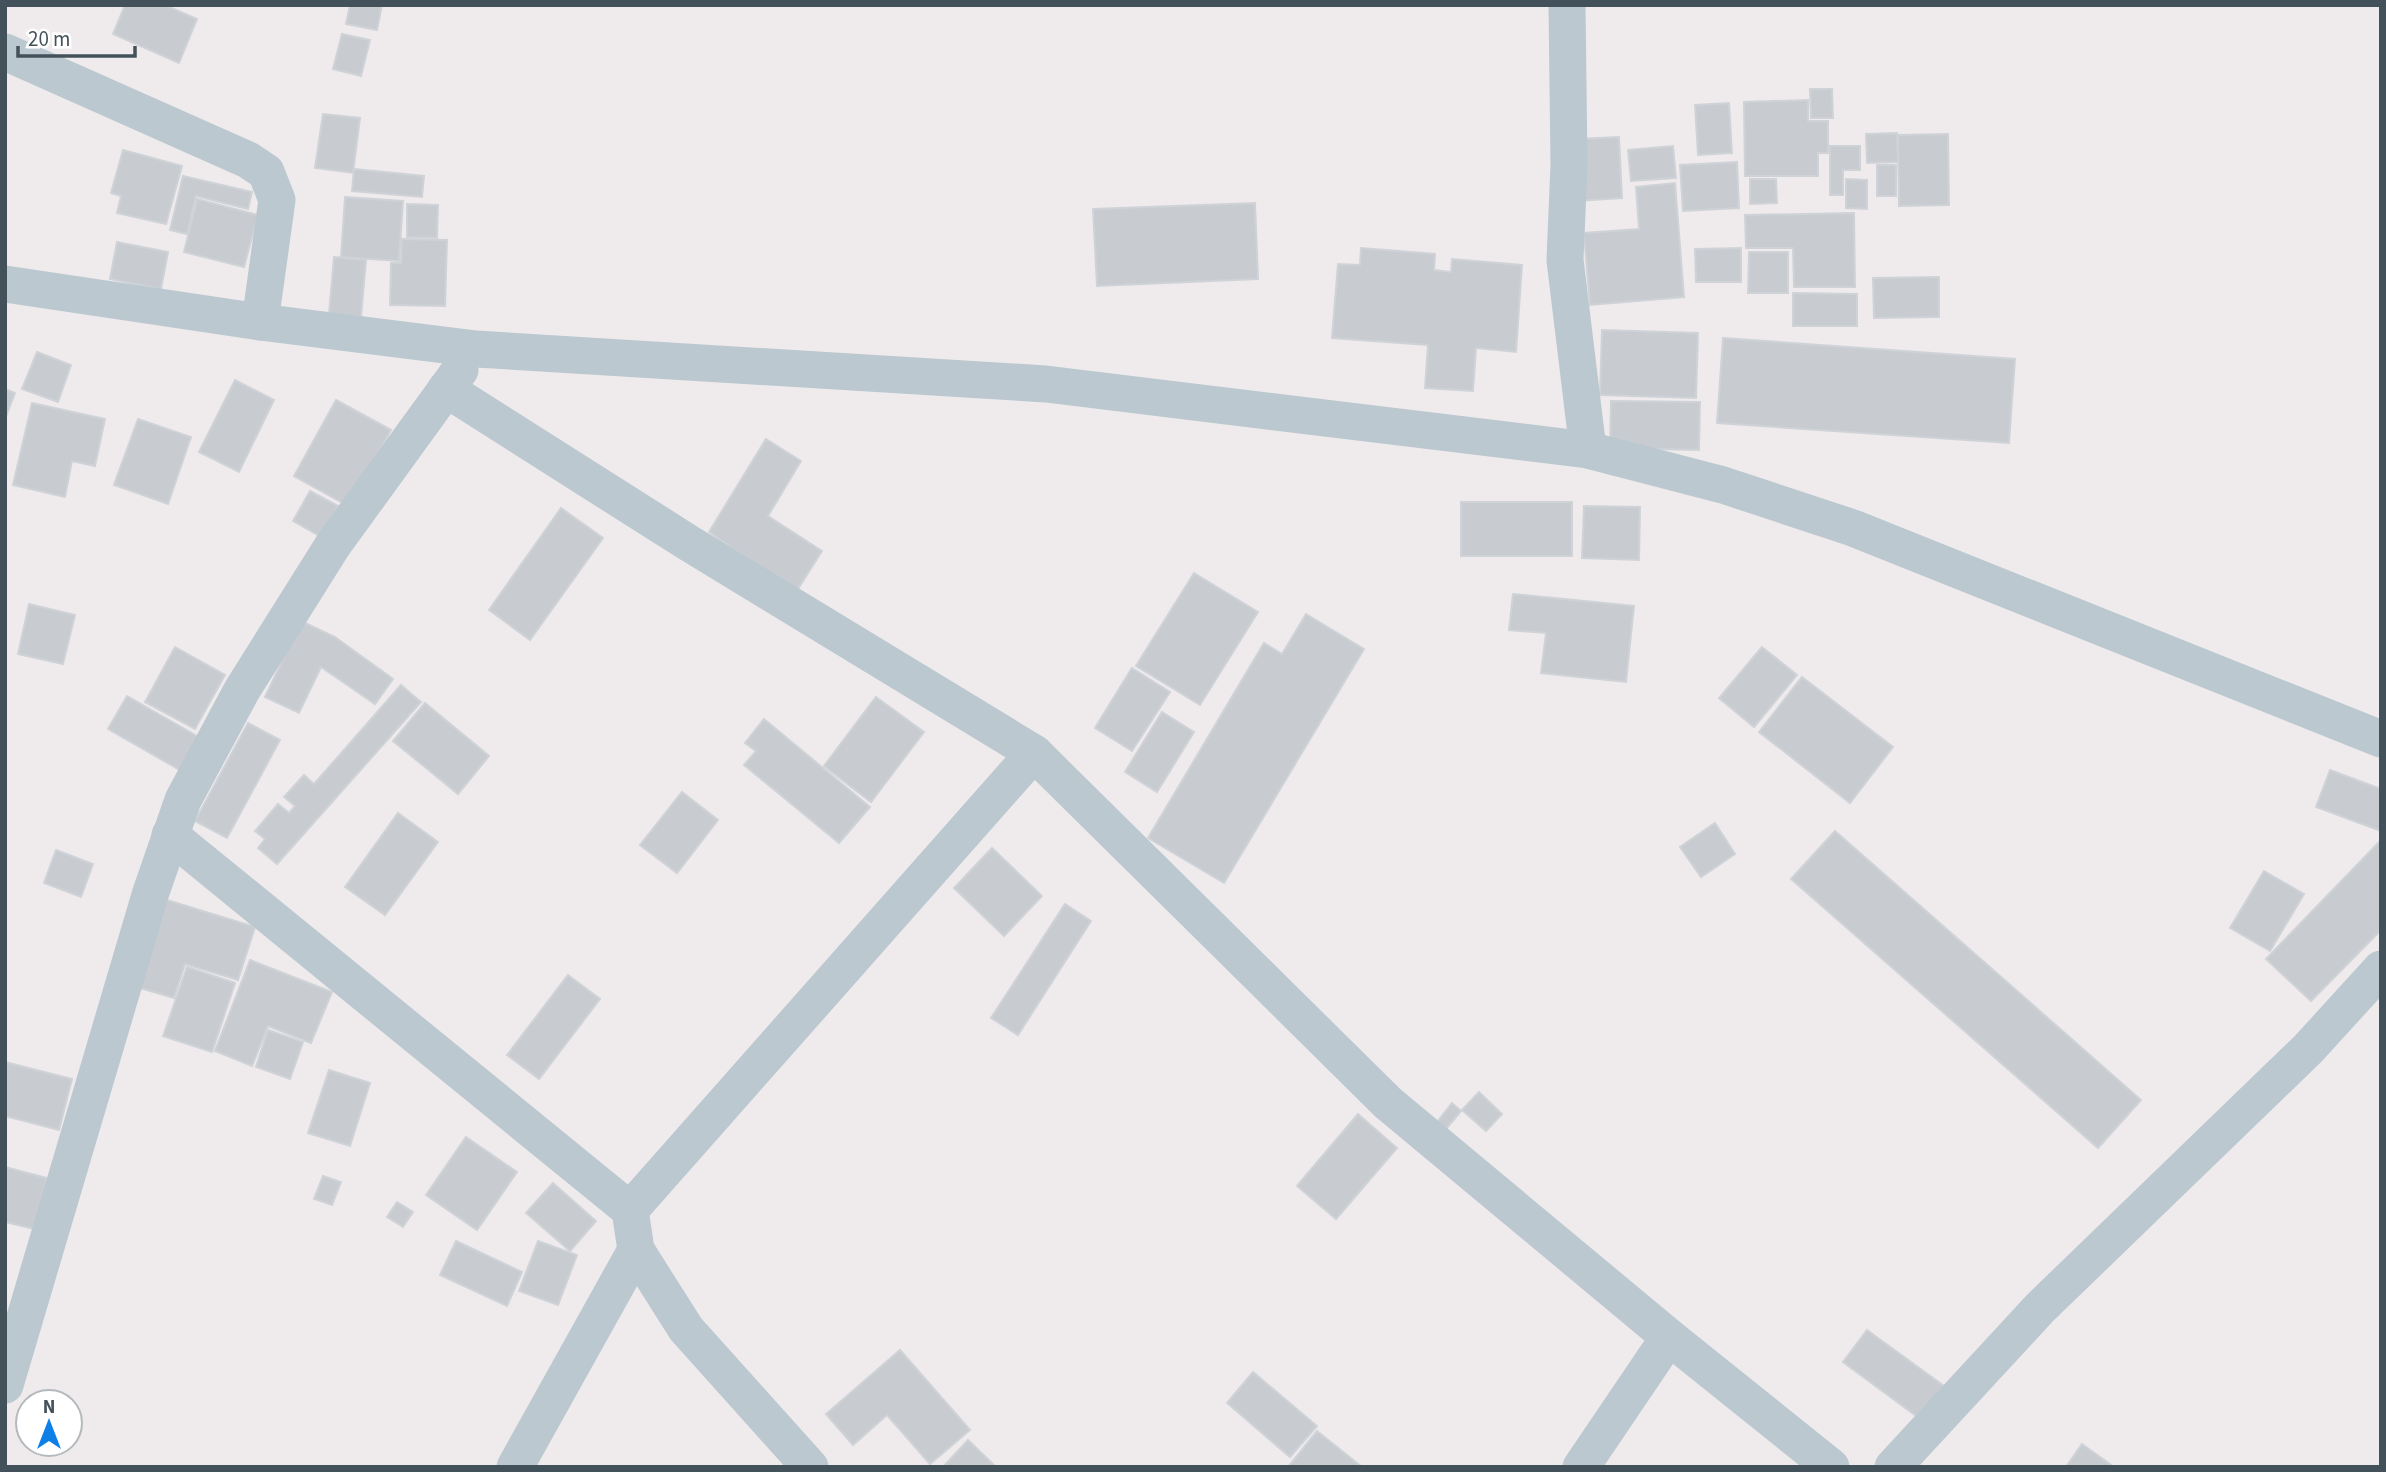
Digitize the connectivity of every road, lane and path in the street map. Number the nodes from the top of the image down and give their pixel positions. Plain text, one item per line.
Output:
1 (1567, 5) edge
2 (5, 52) edge
3 (5, 284) edge
4 (260, 323) junction
5 (475, 349) junction
6 (446, 389) junction
7 (1588, 450) junction
8 (2381, 739) edge
9 (1034, 752) junction
10 (170, 835) junction
11 (2381, 969) edge
12 (630, 1210) junction
13 (636, 1250) junction
14 (1669, 1337) junction
15 (5, 1385) edge
16 (515, 1467) edge
17 (810, 1467) edge
18 (1581, 1467) edge
19 (1831, 1467) edge
20 (1893, 1467) edge

1 - 7 street
2 - 4 street
3 - 4 street
4 - 5 street
5 - 6 street
5 - 7 street
6 - 9 street
6 - 10 street
7 - 8 street
9 - 12 street
9 - 14 street
10 - 12 street
10 - 15 street
11 - 20 street
12 - 13 street
13 - 16 street
13 - 17 street
14 - 18 street
14 - 19 street

